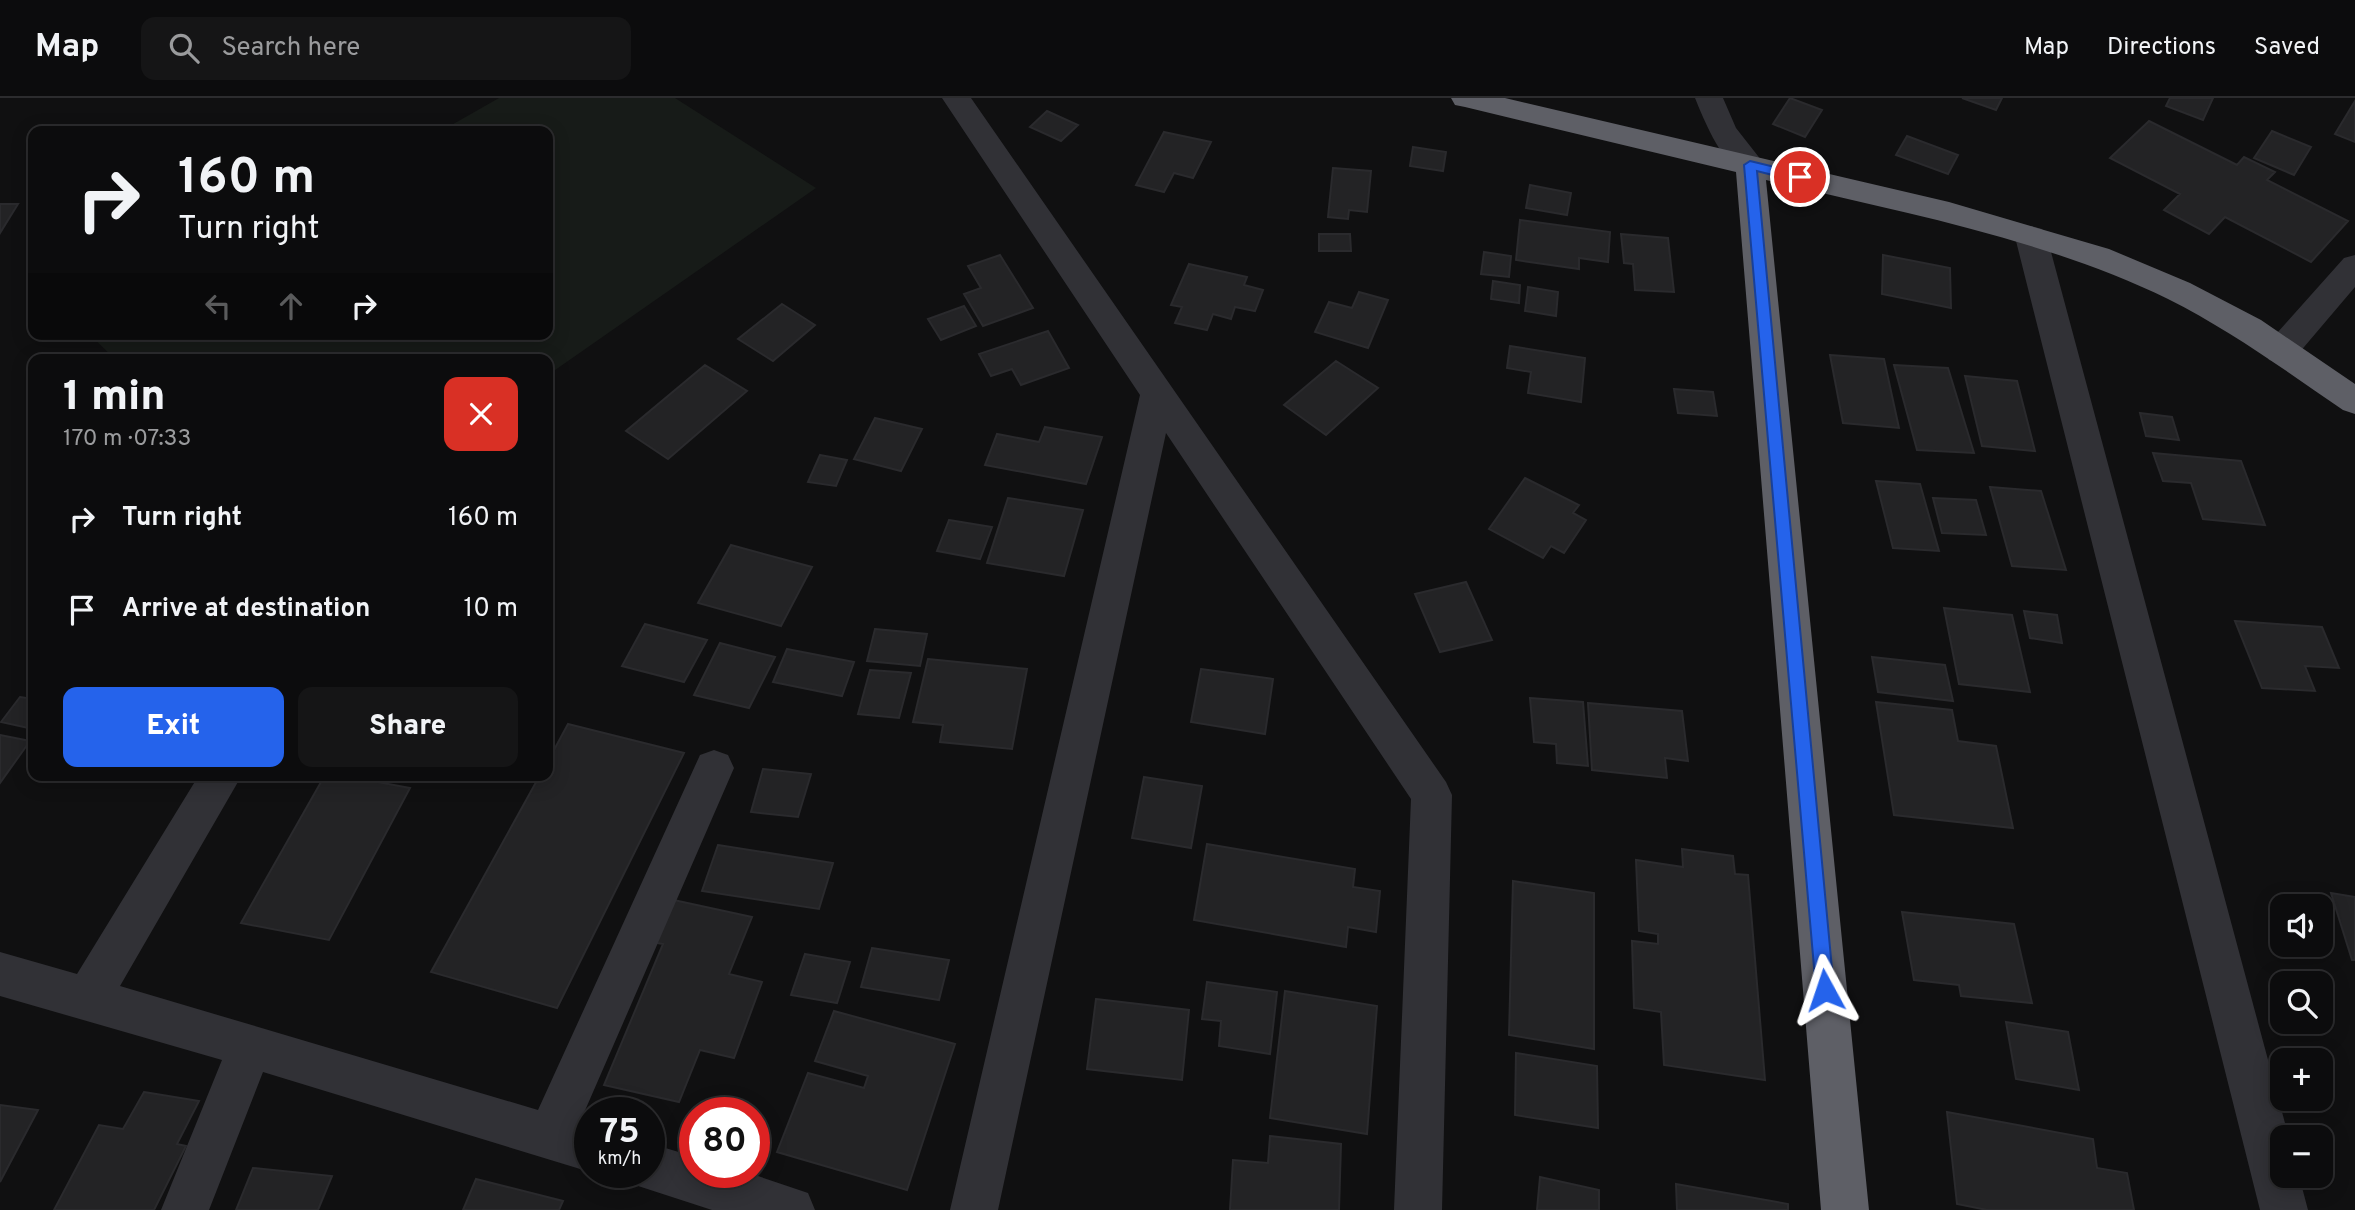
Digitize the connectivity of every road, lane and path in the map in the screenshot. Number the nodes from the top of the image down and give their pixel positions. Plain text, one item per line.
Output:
1 (956, 98) edge
2 (1465, 98) edge
3 (1709, 98) edge
4 (1750, 165) junction
5 (2031, 237) junction
6 (2355, 266) edge
7 (2281, 351) junction
8 (1158, 391) junction
9 (2355, 401) edge
10 (714, 768) dead end
11 (218, 781) edge
12 (0, 974) edge
13 (87, 999) junction
14 (251, 1046) junction
15 (570, 1143) edge
16 (665, 1172) edge
17 (185, 1210) edge
18 (791, 1210) edge
19 (974, 1210) edge
20 (1418, 1210) edge
21 (1845, 1210) edge
22 (2284, 1210) edge

1 - 8 street
2 - 4 highway
3 - 4 street
4 - 5 highway
4 - 21 highway
5 - 7 highway
5 - 22 street
6 - 7 street
7 - 9 highway
8 - 19 street
8 - 20 street
10 - 15 street
11 - 13 street
12 - 13 street
13 - 14 street
14 - 15 street
14 - 17 street
16 - 18 street

